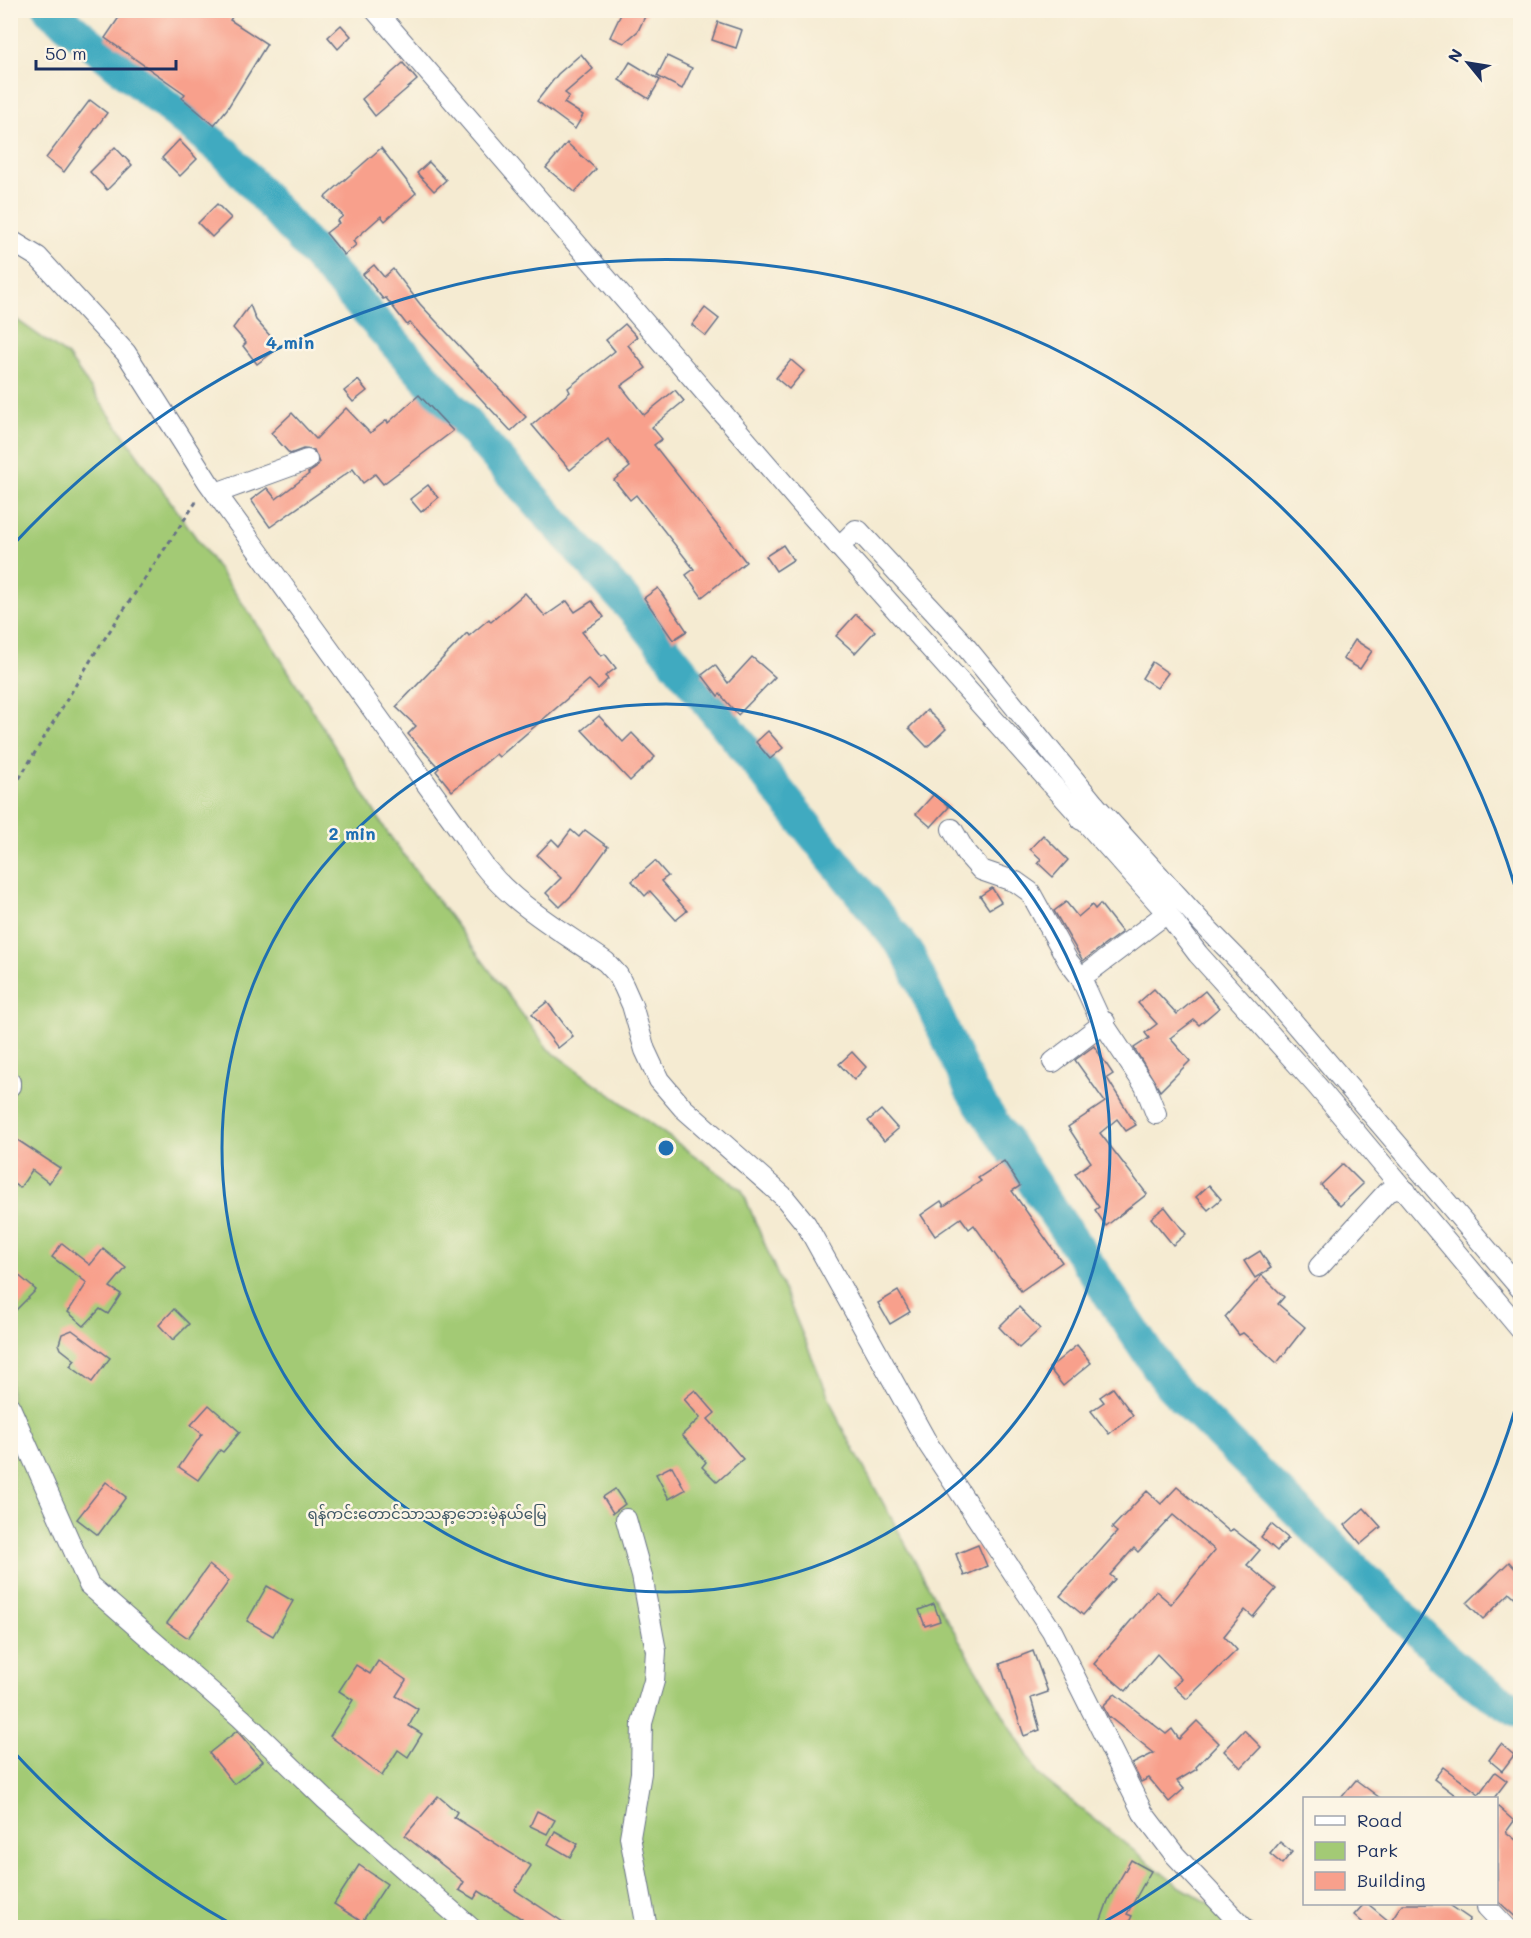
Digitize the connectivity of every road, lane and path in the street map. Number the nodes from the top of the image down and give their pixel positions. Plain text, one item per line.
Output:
1 (375, 10) edge
2 (10, 240) edge
3 (307, 460) dead end
4 (212, 488) junction
5 (846, 540) junction
6 (10, 794) edge
7 (1088, 813) junction
8 (952, 829) dead end
9 (1167, 913) junction
10 (1196, 933) junction
11 (1081, 978) junction
12 (1105, 1022) junction
13 (1053, 1062) dead end
14 (1156, 1113) dead end
15 (1406, 1191) junction
16 (1319, 1267) dead end
17 (1521, 1288) edge
18 (1521, 1329) edge
19 (10, 1407) edge
20 (626, 1520) dead end
21 (1487, 1907) dead end
22 (471, 1928) edge
23 (646, 1928) edge
24 (1244, 1928) edge
25 (1507, 1928) edge

1 - 5 street
2 - 4 street
3 - 4 street
4 - 6 path
4 - 24 street
5 - 7 street
5 - 7 street
7 - 9 street
7 - 10 street
8 - 11 street
9 - 10 street
9 - 11 street
10 - 15 street
10 - 17 street
11 - 12 street
12 - 13 street
12 - 14 street
15 - 16 street
15 - 18 street
19 - 22 street
20 - 23 street
21 - 25 street

